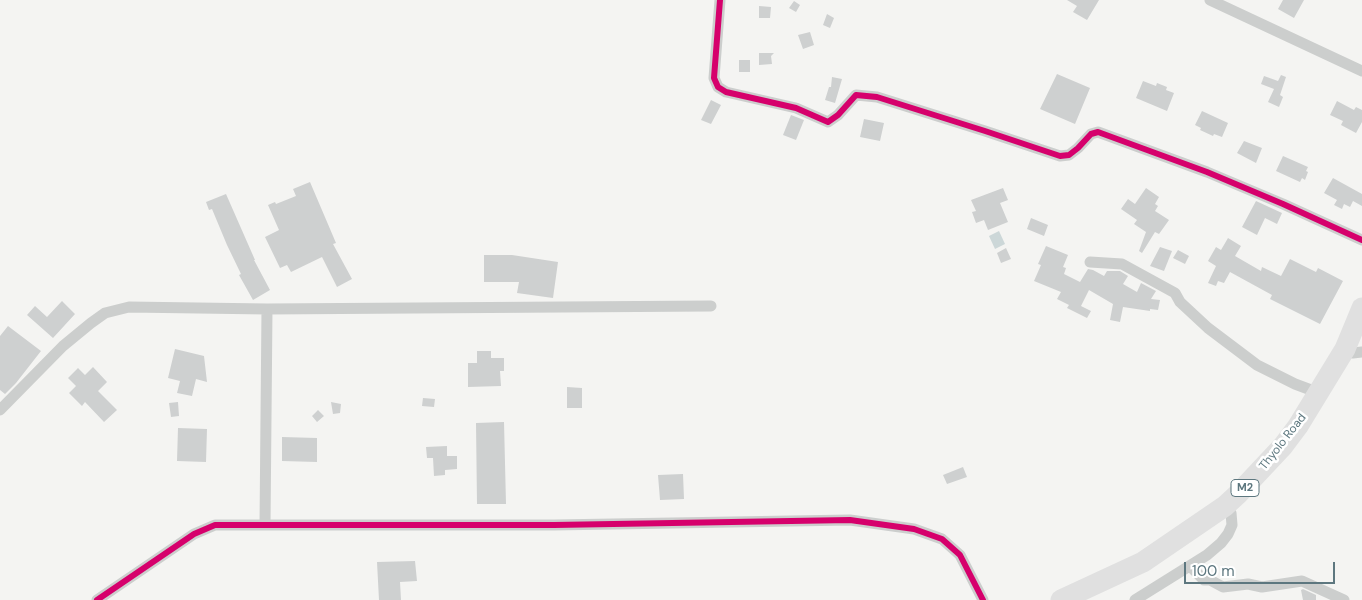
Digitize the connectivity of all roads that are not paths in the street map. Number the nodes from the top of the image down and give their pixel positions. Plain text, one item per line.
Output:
1 (720, 0) edge
2 (1210, 0) edge
3 (1362, 71) edge
4 (1362, 240) edge
5 (1090, 262) dead end
6 (711, 306) dead end
7 (1362, 308) edge
8 (267, 309) junction
9 (1353, 350) edge
10 (1319, 393) junction
11 (0, 410) edge
12 (1225, 506) junction
13 (266, 525) junction
14 (1190, 566) junction
15 (97, 600) edge
16 (983, 600) edge
17 (1061, 600) edge
18 (1135, 600) edge
19 (1344, 600) edge

1 - 4 street
2 - 3 street
5 - 10 street
6 - 8 street
7 - 9 highway, Thyolo Road / M2
8 - 11 street
8 - 13 street
9 - 10 highway, Thyolo Road / M2
10 - 12 highway, Thyolo Road / M2
12 - 14 street
12 - 17 highway, Thyolo Road / M2
13 - 15 street
13 - 16 street
14 - 18 street
14 - 19 street

